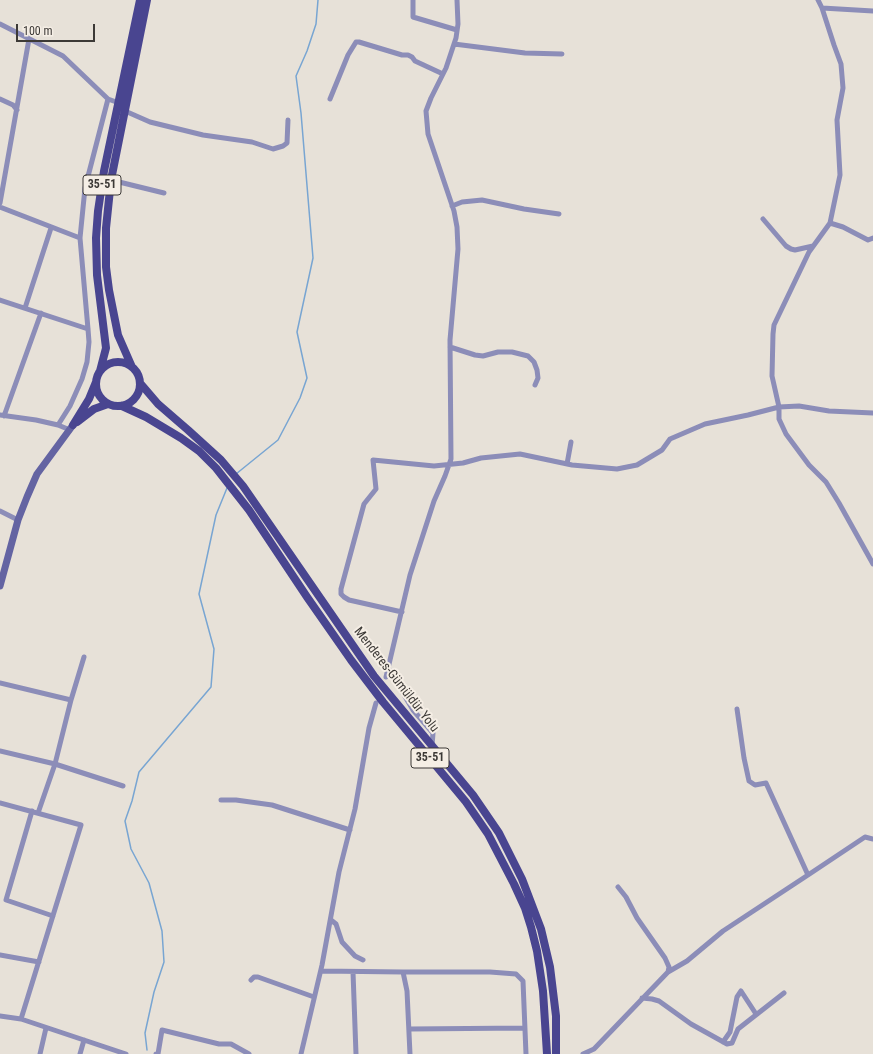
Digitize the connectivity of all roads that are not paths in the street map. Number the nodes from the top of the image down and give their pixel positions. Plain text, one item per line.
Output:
1 (140, 0) edge
2 (413, 0) edge
3 (457, 0) edge
4 (818, 0) edge
5 (822, 8) junction
6 (873, 11) edge
7 (0, 24) edge
8 (457, 30) junction
9 (29, 39) junction
10 (454, 44) junction
11 (562, 54) dead end
12 (443, 74) junction
13 (0, 99) edge
14 (108, 99) junction
15 (330, 99) dead end
16 (119, 103) junction
17 (18, 110) junction
18 (125, 111) junction
19 (288, 120) dead end
20 (111, 180) junction
21 (164, 193) dead end
22 (0, 204) edge
23 (452, 206) junction
24 (0, 207) edge
25 (560, 214) dead end
26 (763, 219) dead end
27 (830, 223) junction
28 (51, 228) junction
29 (80, 238) junction
30 (873, 238) edge
31 (813, 246) junction
32 (0, 300) edge
33 (25, 308) junction
34 (41, 313) junction
35 (88, 329) junction
36 (450, 347) junction
37 (132, 367) junction
38 (100, 371) junction
39 (96, 382) junction
40 (140, 383) junction
41 (535, 385) dead end
42 (108, 404) junction
43 (122, 406) junction
44 (779, 406) junction
45 (873, 414) edge
46 (2, 416) edge
47 (58, 425) junction
48 (72, 427) junction
49 (571, 442) dead end
50 (567, 464) junction
51 (449, 465) junction
52 (0, 511) edge
53 (18, 520) junction
54 (873, 564) edge
55 (0, 584) edge
56 (402, 612) junction
57 (84, 657) dead end
58 (388, 668) junction
59 (386, 677) dead end
60 (0, 683) edge
61 (71, 700) junction
62 (376, 703) dead end
63 (737, 710) dead end
64 (432, 746) junction
65 (0, 751) edge
66 (55, 764) junction
67 (123, 786) dead end
68 (221, 800) dead end
69 (0, 803) edge
70 (32, 811) junction
71 (38, 813) junction
72 (350, 830) junction
73 (873, 839) edge
74 (808, 875) junction
75 (618, 886) dead end
76 (3, 899) edge
77 (53, 916) junction
78 (331, 920) junction
79 (0, 955) edge
80 (363, 960) dead end
81 (39, 962) junction
82 (321, 971) junction
83 (353, 972) junction
84 (403, 972) junction
85 (668, 972) junction
86 (251, 980) dead end
87 (784, 993) dead end
88 (314, 997) junction
89 (642, 998) junction
90 (756, 1014) junction
91 (0, 1016) edge
92 (21, 1019) junction
93 (46, 1028) junction
94 (525, 1028) junction
95 (410, 1029) junction
96 (84, 1040) junction
97 (723, 1042) junction
98 (40, 1054) edge
99 (80, 1054) edge
100 (126, 1054) edge
101 (156, 1054) edge
102 (249, 1054) edge
103 (301, 1054) edge
104 (356, 1054) edge
105 (410, 1054) edge
106 (526, 1054) edge
107 (547, 1054) edge
108 (556, 1054) edge
109 (583, 1054) edge

1 - 16 main road, 35-51
1 - 18 main road, 35-51
2 - 8 street
3 - 8 street
4 - 5 street
5 - 6 street
5 - 27 street
7 - 9 street
8 - 10 street
9 - 14 street
9 - 17 street
10 - 11 street
10 - 12 street
12 - 15 street
12 - 23 street
13 - 17 street
14 - 16 street
14 - 29 street
16 - 38 main road, 35-51
17 - 22 street
18 - 19 street
18 - 20 main road, 35-51
20 - 21 street
20 - 37 main road, 35-51
23 - 25 street
23 - 36 street
24 - 28 street
26 - 31 street
27 - 30 street
27 - 31 street
28 - 29 street
28 - 33 street
29 - 35 street
31 - 44 street
32 - 33 street
33 - 34 street
34 - 35 street
34 - 46 street
35 - 47 street
36 - 41 street
36 - 51 street
37 - 38 main road
37 - 40 main road, 35-51
38 - 39 main road, 35-51
39 - 42 main road
39 - 48 main road
40 - 43 main road
40 - 64 main road, Menderes-Gümüldür Yolu / 35-51
42 - 43 main road, 35-51
42 - 48 main road
43 - 107 main road, Menderes-Gümüldür Yolu / 35-51
44 - 45 street
44 - 50 street
44 - 54 street
46 - 47 street
47 - 48 street
48 - 53 main road
49 - 50 street
50 - 51 street
51 - 56 street
51 - 56 street
52 - 53 street
53 - 55 main road
56 - 58 street
57 - 61 street
58 - 59 street
58 - 64 street
60 - 61 street
61 - 66 street
62 - 72 street
63 - 74 street
64 - 108 main road, Menderes-Gümüldür Yolu / 35-51
65 - 66 street
66 - 67 street
66 - 71 street
68 - 72 street
69 - 70 street
70 - 71 street
70 - 76 street
71 - 77 street
72 - 78 street
73 - 74 street
74 - 85 street
75 - 85 street
76 - 77 street
77 - 81 street
78 - 80 street
78 - 82 street
79 - 81 street
81 - 92 street
82 - 83 street
82 - 88 street
83 - 84 street
83 - 104 street
84 - 94 street
84 - 95 street
85 - 89 street
86 - 88 street
87 - 90 street
88 - 103 street
89 - 97 street
89 - 109 street
90 - 97 street
90 - 97 street
91 - 92 street
92 - 93 street
93 - 96 street
93 - 98 street
94 - 95 street
94 - 106 street
95 - 105 street
96 - 99 street
96 - 100 street
101 - 102 street

